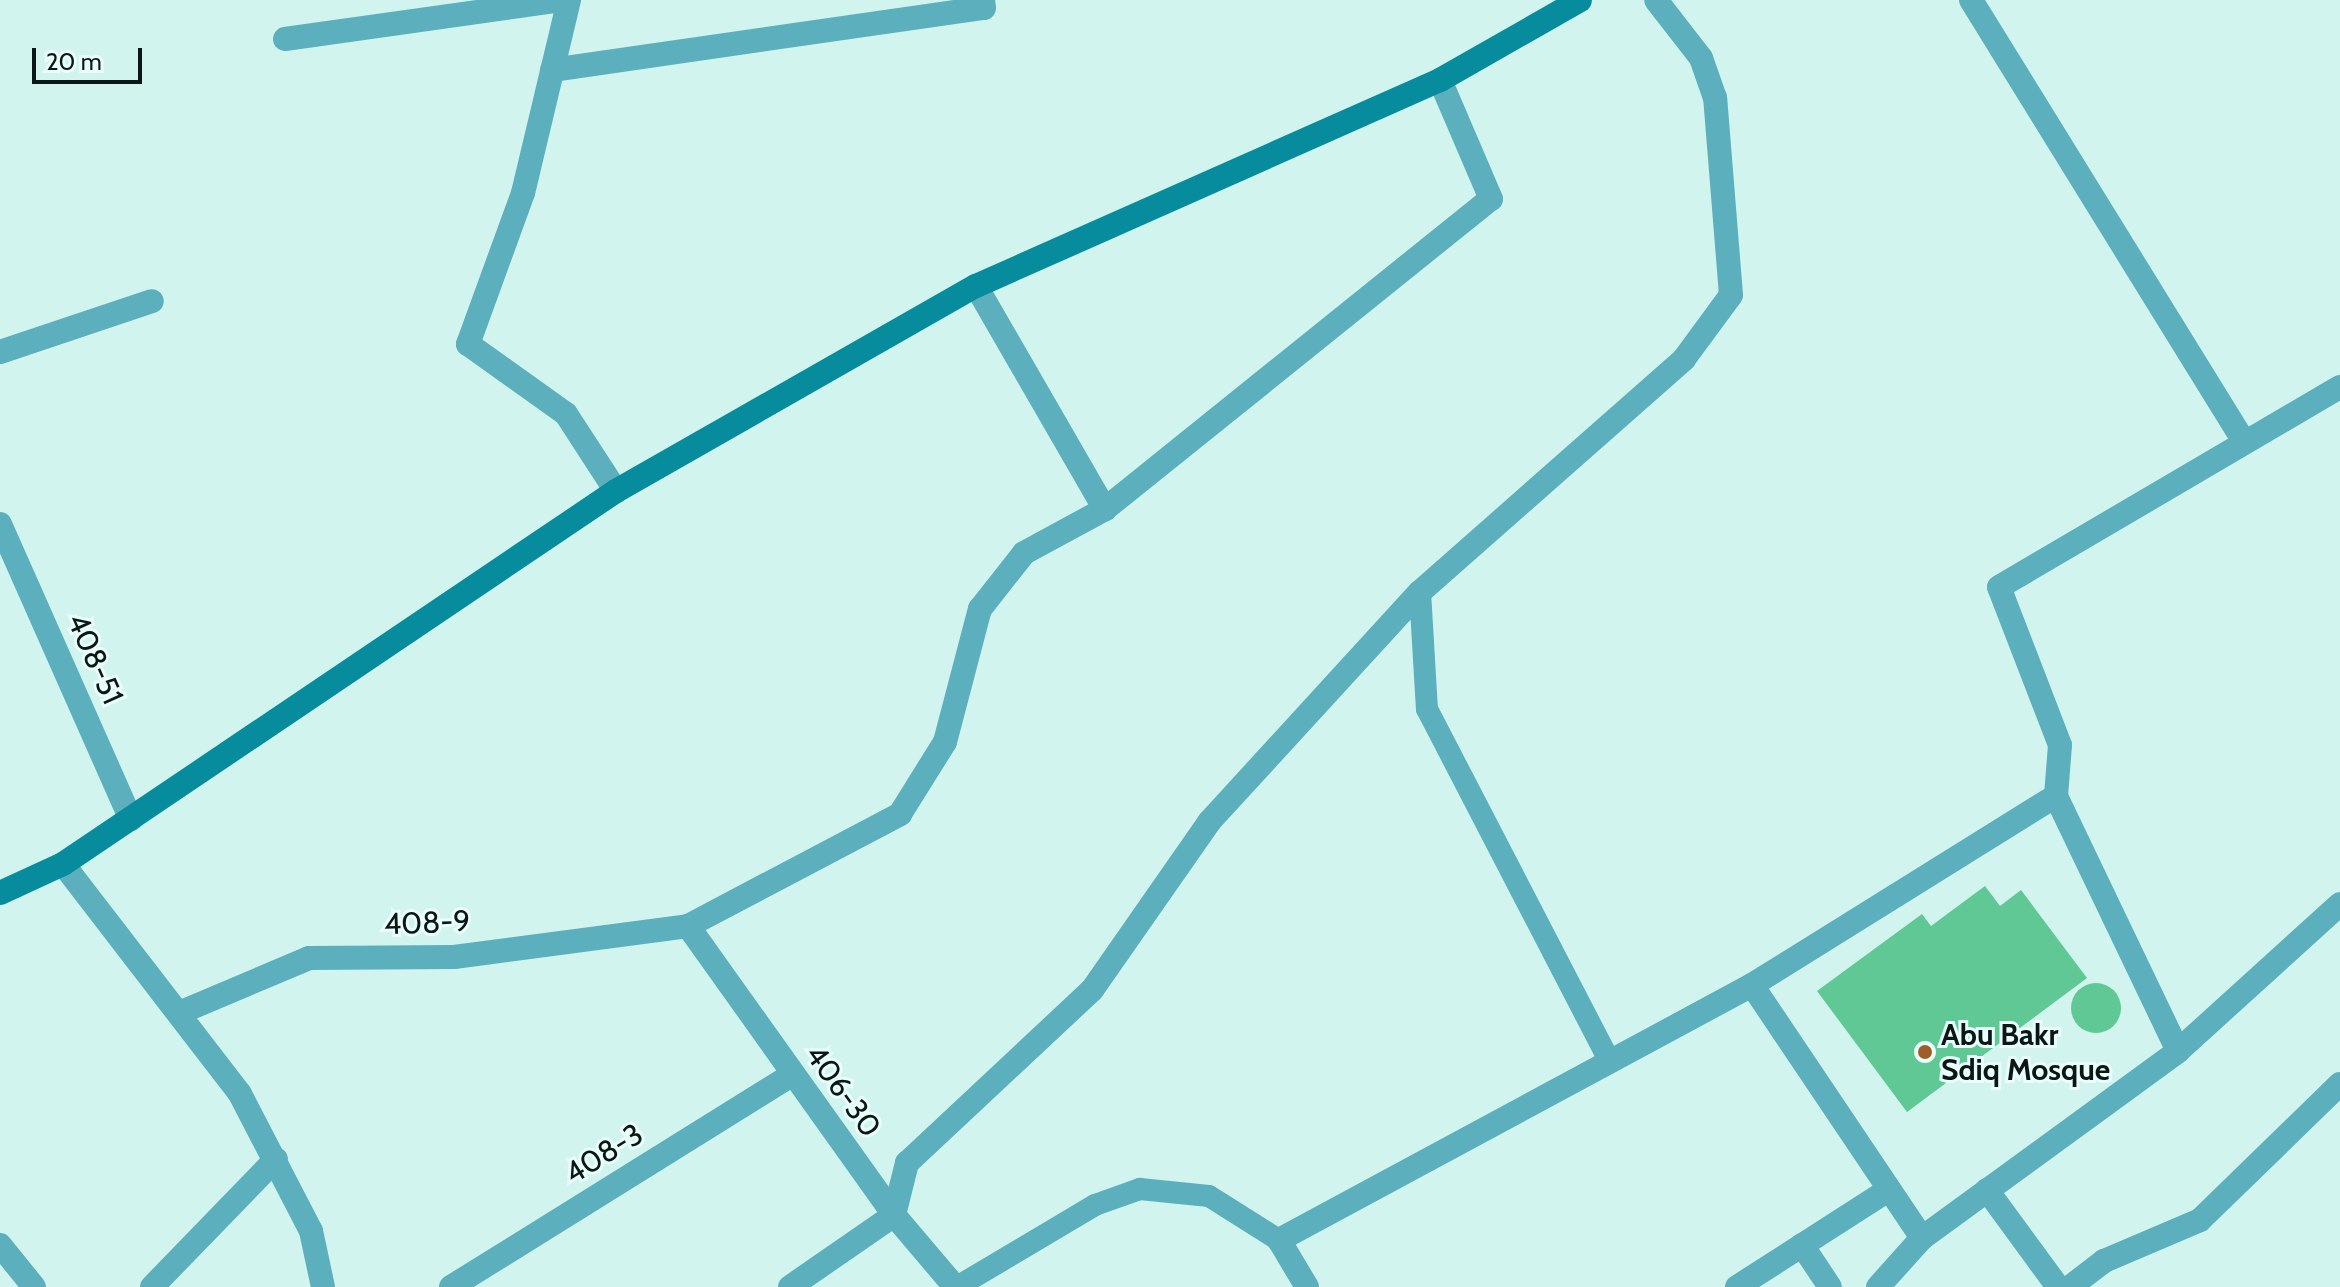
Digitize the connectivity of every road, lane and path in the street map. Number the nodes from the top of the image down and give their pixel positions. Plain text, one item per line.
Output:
1 (566, 0) edge
2 (983, 0) edge
3 (1580, 0) edge
4 (1656, 0) edge
5 (1971, 0) edge
6 (399, 10) edge
7 (285, 39) dead end
8 (552, 70) junction
9 (1440, 80) junction
10 (976, 286) junction
11 (152, 301) dead end
12 (0, 352) edge
13 (2340, 387) edge
14 (2243, 440) junction
15 (616, 491) junction
16 (1105, 509) junction
17 (0, 524) edge
18 (1420, 592) junction
19 (2056, 796) junction
20 (131, 819) junction
21 (63, 864) junction
22 (0, 893) edge
23 (2340, 904) edge
24 (688, 926) junction
25 (1752, 985) junction
26 (179, 1013) junction
27 (2178, 1051) junction
28 (1610, 1062) junction
29 (792, 1075) junction
30 (2340, 1084) edge
31 (276, 1159) junction
32 (1888, 1190) junction
33 (1987, 1190) junction
34 (894, 1215) junction
35 (1922, 1238) junction
36 (1279, 1240) junction
37 (0, 1245) edge
38 (1802, 1245) junction
39 (34, 1287) edge
40 (152, 1287) edge
41 (323, 1287) edge
42 (451, 1287) edge
43 (790, 1287) edge
44 (956, 1287) edge
45 (1307, 1287) edge
46 (1737, 1287) edge
47 (1830, 1287) edge
48 (1878, 1287) edge
49 (2058, 1287) edge
50 (2070, 1287) edge

1 - 6 street
1 - 8 street
2 - 8 street
3 - 9 main road
4 - 18 street
5 - 14 street
6 - 7 street
8 - 15 street
9 - 10 main road
9 - 16 street
10 - 15 main road
10 - 16 street
11 - 12 street
13 - 14 street
14 - 19 street
15 - 20 main road
16 - 24 street
17 - 20 street, 408-51
18 - 28 lane
18 - 34 street
19 - 25 street
19 - 27 street
20 - 21 main road
21 - 22 main road
21 - 26 street
23 - 27 street
24 - 26 street, 408-9
24 - 29 street, 406-30
25 - 28 street
25 - 32 street
26 - 31 street
27 - 33 street
28 - 36 street
29 - 34 street, 406-30
29 - 42 street, 408-3
30 - 50 street
31 - 40 street
31 - 41 street
32 - 35 street
32 - 38 street
33 - 35 street
33 - 49 street
34 - 43 street
34 - 44 street, 406-30
35 - 48 street
36 - 44 lane
36 - 45 street
37 - 39 street
38 - 46 street
38 - 47 street

